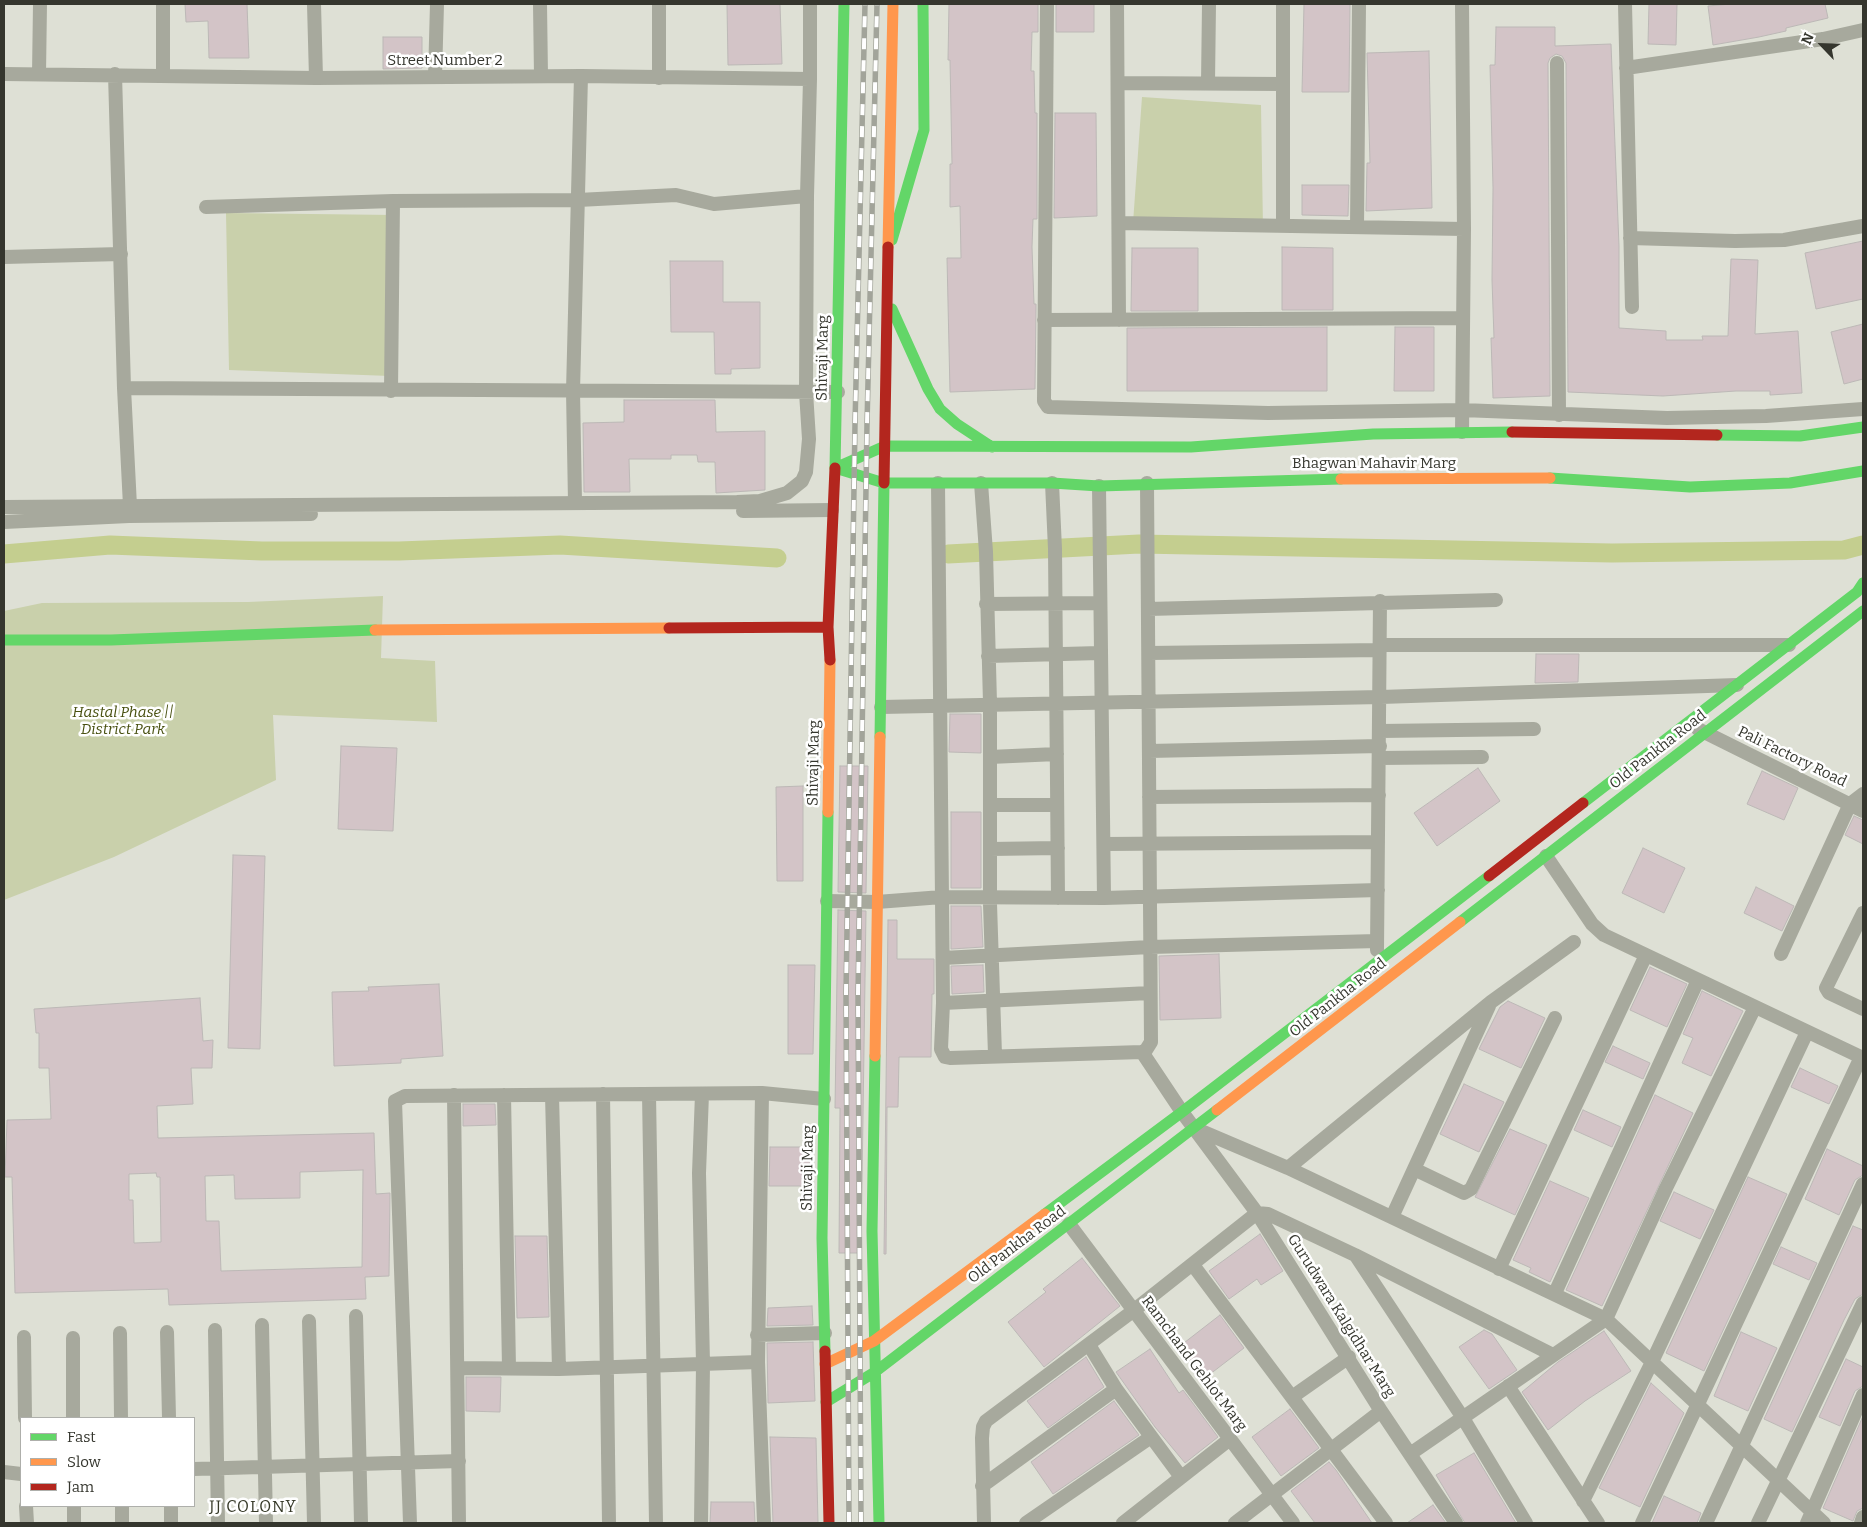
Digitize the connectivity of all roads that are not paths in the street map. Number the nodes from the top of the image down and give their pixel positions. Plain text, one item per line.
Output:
1 (40, 4) edge
2 (163, 4) edge
3 (314, 4) edge
4 (437, 4) edge
5 (540, 4) edge
6 (659, 4) edge
7 (810, 4) edge
8 (844, 4) edge
9 (893, 4) edge
10 (923, 4) edge
11 (1047, 4) edge
12 (1117, 4) edge
13 (1208, 4) edge
14 (1283, 4) edge
15 (1359, 4) edge
16 (1462, 4) edge
17 (1625, 4) edge
18 (1863, 30) edge
19 (1557, 63) dead end
20 (1626, 68) junction
21 (4, 74) edge
22 (39, 74) junction
23 (115, 74) junction
24 (163, 75) junction
25 (541, 76) junction
26 (581, 76) junction
27 (435, 77) junction
28 (316, 78) junction
29 (659, 78) junction
30 (810, 79) junction
31 (1118, 83) junction
32 (1208, 83) junction
33 (1283, 84) junction
34 (807, 196) junction
35 (578, 200) junction
36 (393, 201) junction
37 (206, 207) dead end
38 (1118, 223) junction
39 (1283, 226) junction
40 (1357, 226) junction
41 (1863, 226) edge
42 (1464, 229) junction
43 (1630, 238) junction
44 (889, 252) junction
45 (121, 254) junction
46 (4, 257) edge
47 (890, 304) junction
48 (1632, 307) dead end
49 (1463, 318) junction
50 (1044, 320) junction
51 (1119, 320) junction
52 (124, 388) junction
53 (391, 391) junction
54 (573, 391) junction
55 (806, 392) junction
56 (838, 392) junction
57 (1863, 409) edge
58 (1462, 410) junction
59 (1559, 415) junction
60 (1863, 427) edge
61 (1462, 432) junction
62 (885, 446) junction
63 (992, 447) junction
64 (835, 468) junction
65 (1863, 471) edge
66 (884, 483) junction
67 (938, 483) junction
68 (981, 483) junction
69 (1052, 483) junction
70 (1147, 483) junction
71 (1099, 486) junction
72 (575, 502) junction
73 (130, 506) junction
74 (4, 507) edge
75 (832, 510) junction
76 (4, 522) edge
77 (1863, 582) edge
78 (1496, 600) dead end
79 (1380, 601) junction
80 (1100, 603) junction
81 (986, 604) junction
82 (1054, 604) junction
83 (1148, 609) junction
84 (1863, 611) edge
85 (828, 627) junction
86 (4, 640) edge
87 (1789, 645) junction
88 (1380, 647) junction
89 (1100, 653) junction
90 (1148, 653) junction
91 (1055, 655) junction
92 (988, 656) junction
93 (1737, 685) junction
94 (1381, 697) junction
95 (1149, 702) junction
96 (990, 703) junction
97 (941, 704) junction
98 (1056, 704) junction
99 (1100, 704) junction
100 (881, 707) junction
101 (1687, 723) junction
102 (1534, 729) dead end
103 (1380, 730) junction
104 (1706, 733) junction
105 (1149, 751) junction
106 (1379, 752) junction
107 (1057, 754) junction
108 (990, 757) junction
109 (1482, 757) dead end
110 (1863, 794) edge
111 (1379, 795) junction
112 (1149, 797) junction
113 (1850, 804) junction
114 (990, 805) junction
115 (1057, 805) junction
116 (1863, 811) edge
117 (1378, 842) junction
118 (1105, 844) junction
119 (1149, 844) junction
120 (1058, 848) junction
121 (990, 849) junction
122 (1546, 856) junction
123 (1378, 890) junction
124 (942, 897) junction
125 (990, 897) junction
126 (1149, 897) junction
127 (1058, 898) junction
128 (1104, 898) junction
129 (827, 901) junction
130 (878, 902) junction
131 (1863, 913) edge
132 (1377, 941) junction
133 (1574, 942) dead end
134 (1150, 947) junction
135 (1781, 954) dead end
136 (1646, 955) junction
137 (992, 957) junction
138 (943, 958) junction
139 (1378, 961) junction
140 (1698, 980) junction
141 (1150, 993) junction
142 (993, 999) junction
143 (1491, 1002) junction
144 (943, 1003) junction
145 (1754, 1007) junction
146 (1863, 1009) edge
147 (1555, 1018) dead end
148 (1807, 1032) junction
149 (1142, 1052) junction
150 (995, 1055) junction
151 (1862, 1058) edge
152 (762, 1093) junction
153 (552, 1094) junction
154 (603, 1094) junction
155 (649, 1094) junction
156 (702, 1094) junction
157 (454, 1095) junction
158 (504, 1095) junction
159 (824, 1099) junction
160 (1182, 1112) junction
161 (1194, 1128) junction
162 (1288, 1168) junction
163 (1414, 1169) junction
164 (1863, 1184) edge
165 (1257, 1213) junction
166 (1392, 1217) junction
167 (1069, 1224) junction
168 (1355, 1255) junction
169 (1193, 1265) junction
170 (1499, 1269) junction
171 (1554, 1293) junction
172 (1863, 1303) edge
173 (1133, 1311) junction
174 (356, 1316) dead end
175 (1606, 1319) junction
176 (309, 1321) dead end
177 (262, 1326) dead end
178 (216, 1330) dead end
179 (167, 1332) dead end
180 (120, 1333) dead end
181 (825, 1333) junction
182 (758, 1335) junction
183 (24, 1337) dead end
184 (74, 1338) dead end
185 (874, 1341) junction
186 (1089, 1345) junction
187 (1553, 1355) junction
188 (1348, 1357) junction
189 (758, 1362) junction
190 (1652, 1362) junction
191 (703, 1364) junction
192 (825, 1364) junction
193 (653, 1366) junction
194 (459, 1368) junction
195 (509, 1368) junction
196 (607, 1368) junction
197 (559, 1369) junction
198 (875, 1372) junction
199 (1508, 1386) junction
200 (1116, 1389) junction
201 (1863, 1395) edge
202 (1292, 1398) junction
203 (826, 1402) junction
204 (1698, 1406) junction
205 (1381, 1411) junction
206 (25, 1417) edge
207 (73, 1417) edge
208 (121, 1417) edge
209 (169, 1417) edge
210 (1463, 1418) junction
211 (1151, 1437) junction
212 (1230, 1439) junction
213 (1741, 1446) junction
214 (1330, 1448) junction
215 (1410, 1454) junction
216 (459, 1461) junction
217 (409, 1462) junction
218 (360, 1463) junction
219 (313, 1465) junction
220 (264, 1466) junction
221 (218, 1468) junction
222 (195, 1469) edge
223 (4, 1472) edge
224 (20, 1474) edge
225 (1181, 1478) junction
226 (1777, 1479) junction
227 (982, 1486) junction
228 (1271, 1494) junction
229 (1583, 1501) junction
230 (26, 1507) edge
231 (74, 1507) edge
232 (122, 1507) edge
233 (171, 1507) edge
234 (1809, 1518) edge
235 (1863, 1518) edge
236 (27, 1523) edge
237 (74, 1523) edge
238 (122, 1523) edge
239 (171, 1523) edge
240 (218, 1523) edge
241 (266, 1523) edge
242 (314, 1523) edge
243 (361, 1523) edge
244 (410, 1523) edge
245 (459, 1523) edge
246 (609, 1523) edge
247 (656, 1523) edge
248 (701, 1523) edge
249 (764, 1523) edge
250 (829, 1523) edge
251 (879, 1523) edge
252 (984, 1523) edge
253 (1026, 1523) edge
254 (1123, 1523) edge
255 (1235, 1523) edge
256 (1293, 1523) edge
257 (1386, 1523) edge
258 (1456, 1523) edge
259 (1526, 1523) edge
260 (1598, 1523) edge
261 (1642, 1523) edge
262 (1706, 1523) edge
263 (1758, 1523) edge
264 (1824, 1523) edge
265 (1860, 1523) edge

1 - 22 street
2 - 24 street
3 - 28 street
4 - 27 street
5 - 25 street
6 - 29 street
7 - 30 street
8 - 56 main road, Shivaji Marg
9 - 44 main road
10 - 44 main road
11 - 50 street
12 - 31 street
13 - 32 street
14 - 33 street
15 - 40 street
16 - 42 street
17 - 20 street
18 - 20 street
19 - 59 street
20 - 43 street
21 - 22 street, Street Number 2
22 - 23 street, Street Number 2
23 - 24 street, Street Number 2
23 - 45 street
24 - 28 street, Street Number 2
25 - 26 street, Street Number 2
25 - 27 street, Street Number 2
26 - 29 street, Street Number 2
26 - 35 street
27 - 28 street, Street Number 2
29 - 30 street, Street Number 2
30 - 34 street
31 - 32 street
31 - 38 street
32 - 33 street
33 - 39 street
34 - 35 street
34 - 55 street
35 - 36 street
35 - 54 street
36 - 37 street
36 - 53 street
38 - 39 street
38 - 51 street
39 - 40 street
40 - 42 street
41 - 43 street
42 - 49 street
43 - 48 street
44 - 47 main road
45 - 46 street
45 - 52 street
47 - 62 main road
47 - 63 main road
49 - 51 street
49 - 58 street
50 - 51 street
50 - 58 street
52 - 53 street
52 - 73 street
53 - 54 street
54 - 55 street
54 - 72 street
55 - 56 street
55 - 72 street
56 - 64 main road, Shivaji Marg
57 - 59 street
58 - 59 street
58 - 61 street
60 - 61 main road, Bhagwan Mahavir Marg
61 - 63 main road, Bhagwan Mahavir Marg
62 - 63 main road, Bhagwan Mahavir Marg
62 - 64 main road
62 - 66 main road
64 - 66 main road, Bhagwan Mahavir Marg
64 - 75 main road, Shivaji Marg
65 - 70 main road, Bhagwan Mahavir Marg
66 - 67 main road, Bhagwan Mahavir Marg
66 - 100 main road
67 - 68 main road, Bhagwan Mahavir Marg
67 - 97 street
68 - 69 main road, Bhagwan Mahavir Marg
68 - 81 street
69 - 71 main road, Bhagwan Mahavir Marg
69 - 82 street
70 - 71 main road, Bhagwan Mahavir Marg
70 - 83 street
71 - 80 street
72 - 73 street
73 - 74 street
75 - 76 street
75 - 85 main road, Shivaji Marg
77 - 87 main road, Old Pankha Road
78 - 79 street
79 - 83 street
79 - 88 street
80 - 82 street
80 - 89 street
81 - 82 street
81 - 92 street
82 - 91 street
83 - 90 street
84 - 104 main road, Old Pankha Road
85 - 86 main road
85 - 129 main road, Shivaji Marg
87 - 88 street
87 - 93 main road, Old Pankha Road
88 - 90 street
88 - 94 street
89 - 91 street
89 - 99 street
90 - 95 street
91 - 92 street
91 - 98 street
92 - 96 street
93 - 94 street
93 - 101 main road, Old Pankha Road
94 - 95 street
94 - 103 street
95 - 99 street
95 - 105 street
96 - 97 street
96 - 98 street
96 - 108 street
97 - 100 street
97 - 124 street
98 - 99 street
98 - 107 street
99 - 118 street
100 - 130 main road
101 - 104 street, Pali Factory Road
101 - 139 main road, Old Pankha Road
102 - 103 street
103 - 106 street
104 - 113 street, Pali Factory Road
104 - 122 main road, Old Pankha Road
105 - 106 street
105 - 112 street
106 - 109 street
106 - 111 street
107 - 108 street
107 - 115 street
108 - 114 street
110 - 113 street
111 - 112 street
111 - 117 street
112 - 119 street
113 - 116 street, Pali Factory Road
113 - 135 street
114 - 115 street
114 - 121 street
115 - 120 street
117 - 119 street
117 - 123 street
118 - 119 street
118 - 128 street
119 - 126 street
120 - 121 street
120 - 127 street
121 - 125 street
122 - 136 street
122 - 161 main road, Old Pankha Road
123 - 126 street
123 - 132 street
124 - 125 street
124 - 130 street
124 - 138 street
125 - 127 street
125 - 137 street
126 - 128 street
126 - 134 street
127 - 128 street
129 - 130 street
129 - 159 main road, Shivaji Marg
130 - 185 main road
131 - 146 street
132 - 134 street
132 - 139 street
133 - 143 street
134 - 137 street
134 - 141 street
136 - 140 street
136 - 170 street
137 - 138 street
137 - 142 street
138 - 144 street
139 - 160 main road, Old Pankha Road
140 - 145 street
140 - 171 street
141 - 142 street
141 - 149 street
142 - 144 street
142 - 150 street
143 - 162 street
143 - 163 street
144 - 150 street
145 - 148 street
145 - 175 street
147 - 163 street
148 - 151 street
148 - 190 street
149 - 150 street
149 - 160 street, Gurudwara Kalgidhar Marg
151 - 204 street
152 - 156 street
152 - 159 street
152 - 182 street
153 - 154 street
153 - 158 street
153 - 197 street
154 - 155 street
154 - 196 street
155 - 156 street
155 - 193 street
156 - 191 street
157 - 158 street
157 - 194 street
157 - 217 street
158 - 195 street
159 - 181 main road, Shivaji Marg
160 - 161 street, Gurudwara Kalgidhar Marg
160 - 185 main road, Old Pankha Road
161 - 162 street
161 - 165 street, Gurudwara Kalgidhar Marg
161 - 167 main road, Old Pankha Road
162 - 166 street
163 - 166 street
164 - 213 street
165 - 168 street
165 - 169 street
165 - 188 street, Gurudwara Kalgidhar Marg
166 - 170 street
167 - 173 street, Ramchand Gehlot Marg
167 - 198 main road, Old Pankha Road
168 - 187 street
168 - 210 street
169 - 173 street
169 - 202 street
170 - 171 street
171 - 175 street
172 - 226 street
173 - 186 street
173 - 212 street, Ramchand Gehlot Marg
174 - 218 street
175 - 187 street
175 - 190 street
176 - 219 street
177 - 220 street
178 - 221 street
179 - 209 street
180 - 208 street
181 - 182 street
181 - 192 main road, Shivaji Marg
182 - 189 street
183 - 206 street
184 - 207 street
185 - 192 main road, Old Pankha Road
185 - 198 main road
186 - 200 street
186 - 227 street
187 - 199 street
188 - 202 street
188 - 205 street, Gurudwara Kalgidhar Marg
189 - 191 street
189 - 249 street
190 - 204 street
190 - 229 street
191 - 193 street
191 - 248 street
192 - 203 main road, Shivaji Marg
193 - 196 street
193 - 247 street
194 - 195 street
194 - 216 street
195 - 197 street
196 - 197 street
196 - 246 street
198 - 203 main road, Old Pankha Road
198 - 251 main road
199 - 210 street
199 - 229 street
200 - 211 street
200 - 227 street
201 - 234 street
202 - 214 street
203 - 250 main road, Shivaji Marg
204 - 213 street
204 - 261 street
205 - 214 street
205 - 215 street, Gurudwara Kalgidhar Marg
210 - 215 street
210 - 259 street
211 - 225 street
211 - 253 street
212 - 225 street
212 - 228 street, Ramchand Gehlot Marg
213 - 226 street
213 - 262 street
214 - 228 street
214 - 257 street
215 - 258 street, Gurudwara Kalgidhar Marg
216 - 217 street
216 - 245 street
217 - 218 street
217 - 244 street
218 - 219 street
218 - 243 street
219 - 220 street
219 - 242 street
220 - 221 street
220 - 241 street
221 - 222 street
221 - 240 street
223 - 224 street
225 - 254 street
226 - 234 street
226 - 263 street
227 - 252 street
228 - 255 street
228 - 256 street, Ramchand Gehlot Marg
229 - 260 street
230 - 236 street
231 - 237 street
232 - 238 street
233 - 239 street
234 - 264 street
235 - 265 street

